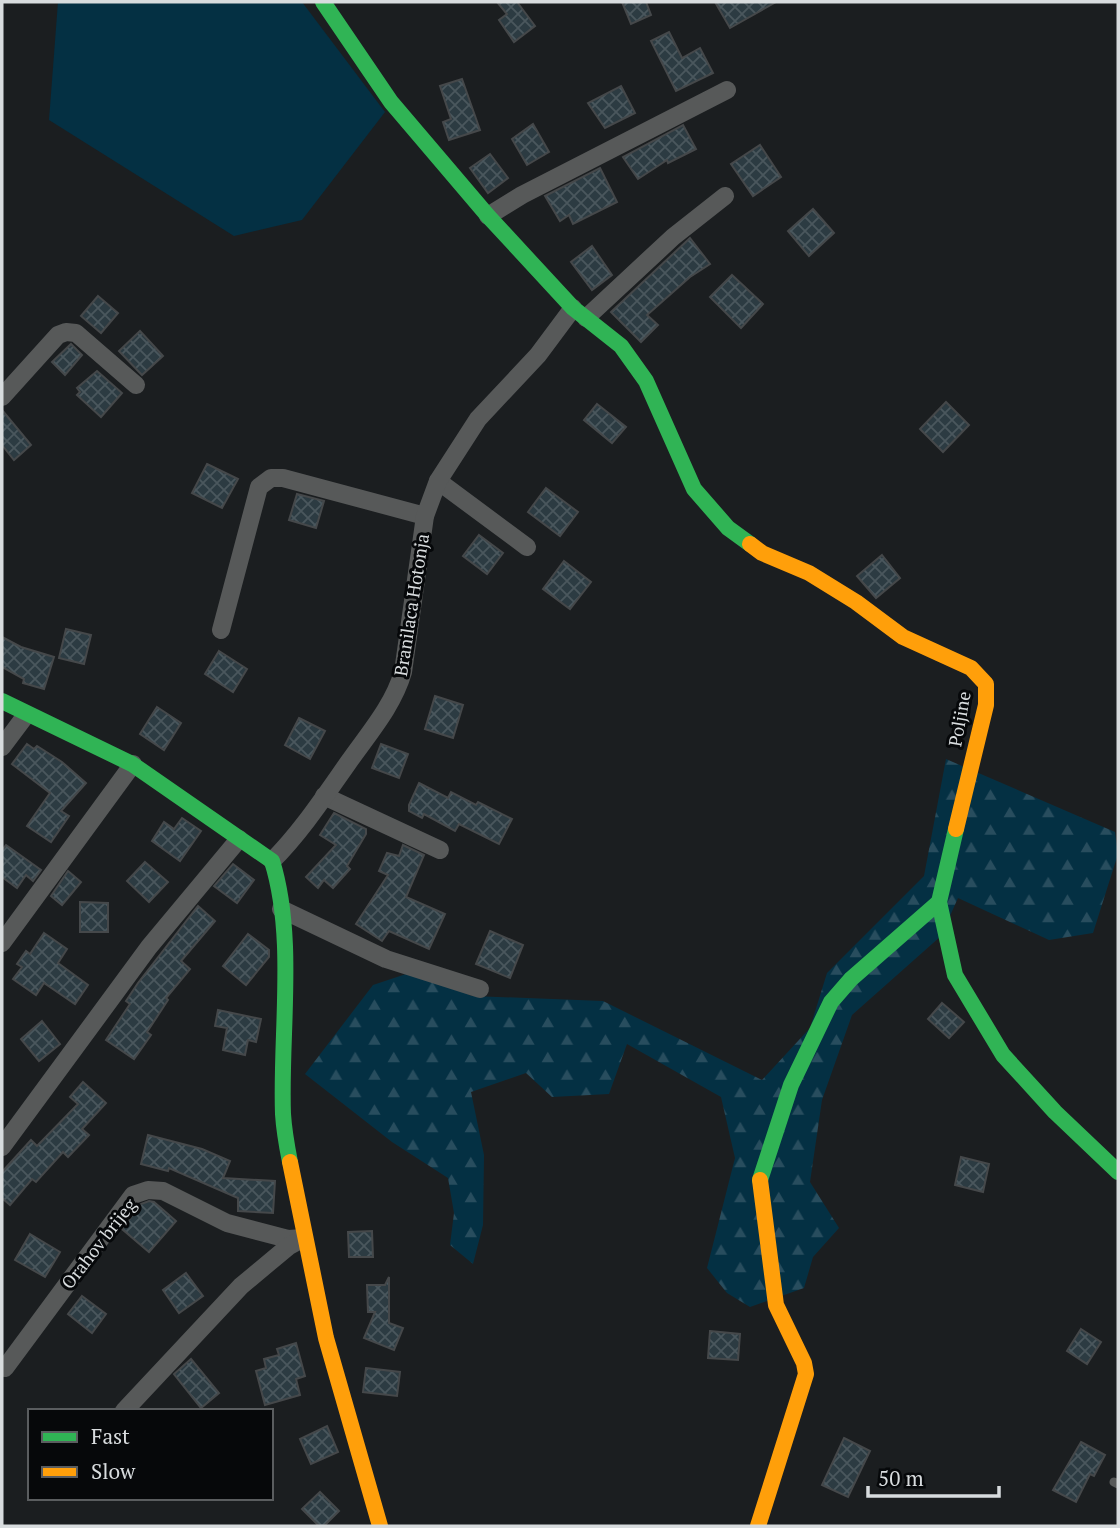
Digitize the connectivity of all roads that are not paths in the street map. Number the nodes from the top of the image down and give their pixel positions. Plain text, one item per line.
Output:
1 (323, 2) edge
2 (727, 90) dead end
3 (725, 196) dead end
4 (488, 216) junction
5 (579, 313) junction
6 (136, 384) dead end
7 (2, 397) edge
8 (438, 481) junction
9 (425, 516) junction
10 (527, 547) dead end
11 (221, 630) dead end
12 (2, 701) edge
13 (26, 715) junction
14 (2, 747) edge
15 (133, 764) junction
16 (324, 796) junction
17 (239, 839) junction
18 (440, 850) dead end
19 (272, 861) junction
20 (939, 902) junction
21 (281, 909) junction
22 (2, 943) edge
23 (480, 989) dead end
24 (2, 1147) edge
25 (1118, 1172) edge
26 (304, 1238) junction
27 (5, 1368) dead end
28 (126, 1409) edge
29 (375, 1523) edge
30 (758, 1526) edge

1 - 4 street
2 - 4 street
3 - 5 street, Branilaca Hotonja
4 - 5 street
5 - 8 street, Branilaca Hotonja
5 - 20 street, Poljine
6 - 7 street
8 - 9 street, Branilaca Hotonja
8 - 10 street
9 - 11 street, Branilaca Hotonja
9 - 16 street, Branilaca Hotonja
12 - 13 street
13 - 14 street
13 - 15 street
15 - 17 street
15 - 22 street
16 - 18 street
16 - 19 street, Branilaca Hotonja
17 - 19 street
17 - 24 street
19 - 21 street
20 - 25 street, Poljine
20 - 30 street
21 - 23 street
21 - 26 street
26 - 27 street, Orahov brijeg
26 - 28 street
26 - 29 street

